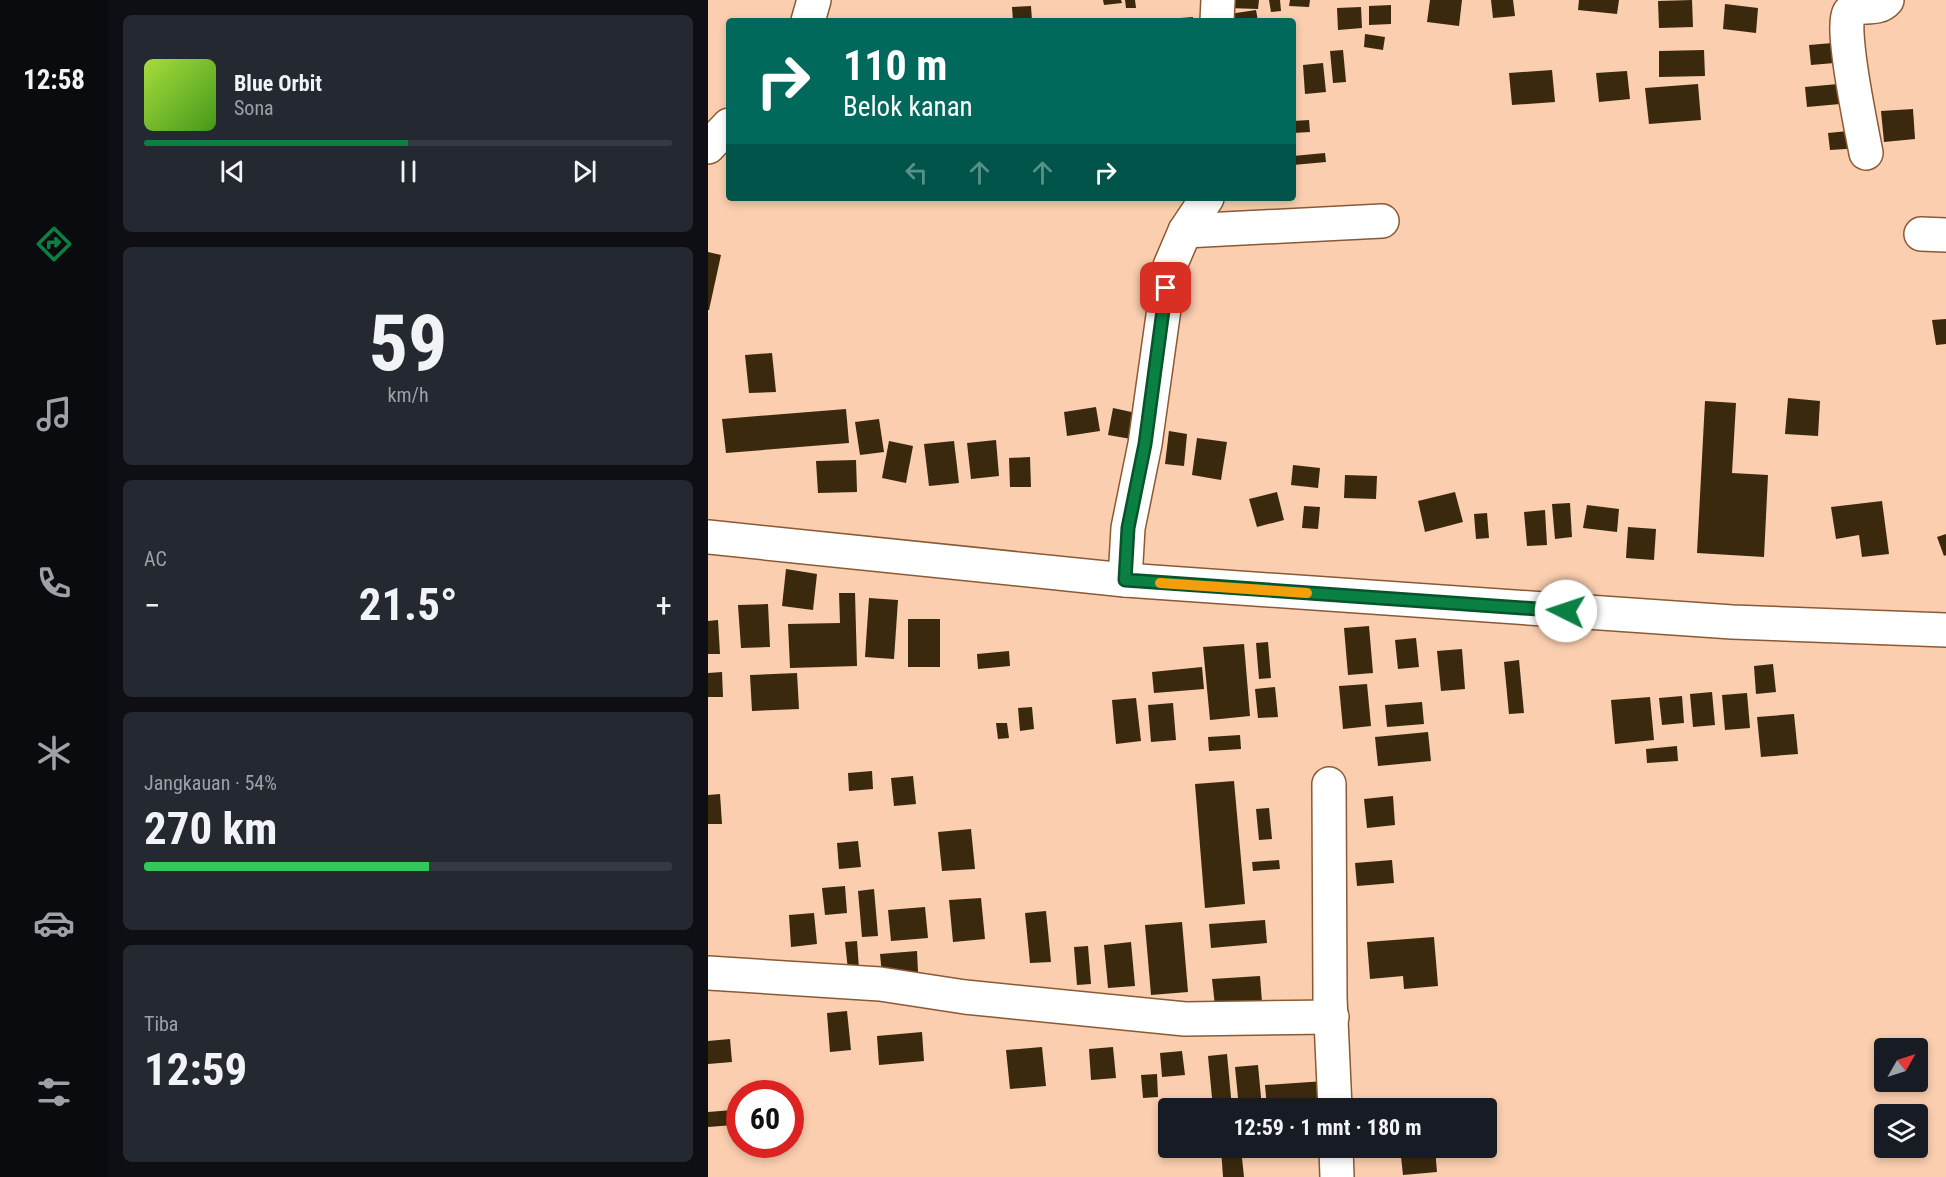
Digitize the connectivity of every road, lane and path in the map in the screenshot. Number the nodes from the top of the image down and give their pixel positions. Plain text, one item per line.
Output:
1 (814, 0) edge
2 (1218, 0) edge
3 (1887, 0) edge
4 (809, 18) edge
5 (1218, 18) edge
6 (726, 128) edge
7 (708, 147) edge
8 (1866, 153) dead end
9 (1204, 201) edge
10 (1382, 221) dead end
11 (1185, 231) junction
12 (708, 537) edge
13 (1125, 580) junction
14 (1946, 630) edge
15 (1329, 784) dead end
16 (708, 973) edge
17 (1332, 1017) junction
18 (1335, 1098) edge
19 (1336, 1158) edge
20 (1337, 1177) edge

1 - 4 street
2 - 5 street
3 - 8 street
6 - 7 street
9 - 11 street
10 - 11 street
11 - 13 street
12 - 13 street
13 - 14 street
15 - 17 street
16 - 17 street
17 - 18 street
19 - 20 street

